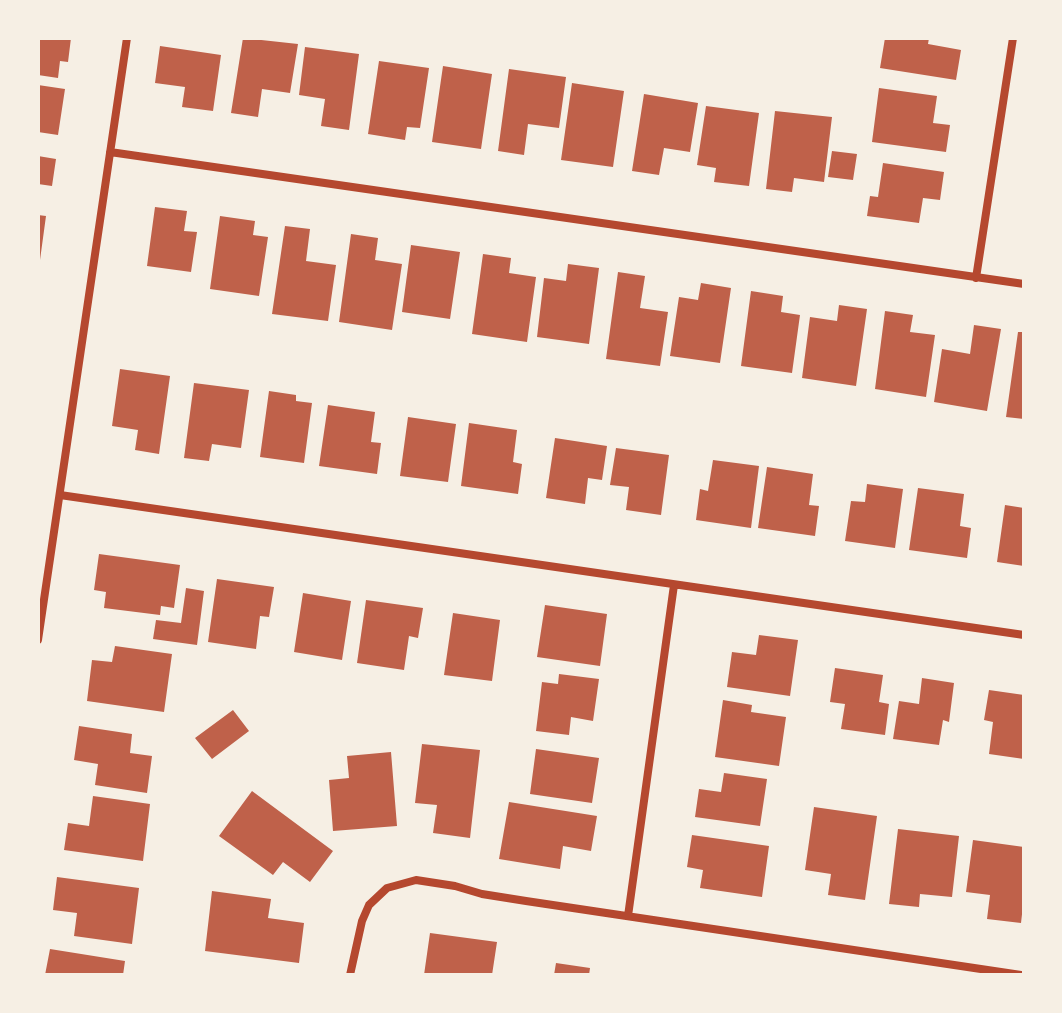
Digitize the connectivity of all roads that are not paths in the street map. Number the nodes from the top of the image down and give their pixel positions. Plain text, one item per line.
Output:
1 (127, 38) edge
2 (1013, 38) edge
3 (110, 152) junction
4 (976, 278) junction
5 (1024, 284) edge
6 (60, 495) junction
7 (674, 585) junction
8 (1024, 635) edge
9 (38, 640) edge
10 (628, 916) junction
11 (350, 975) edge
12 (1021, 975) edge

1 - 3 street
2 - 4 street
3 - 4 street
3 - 6 street
4 - 5 street
6 - 7 street
6 - 9 street
7 - 8 street
7 - 10 street
10 - 11 street
10 - 12 street

